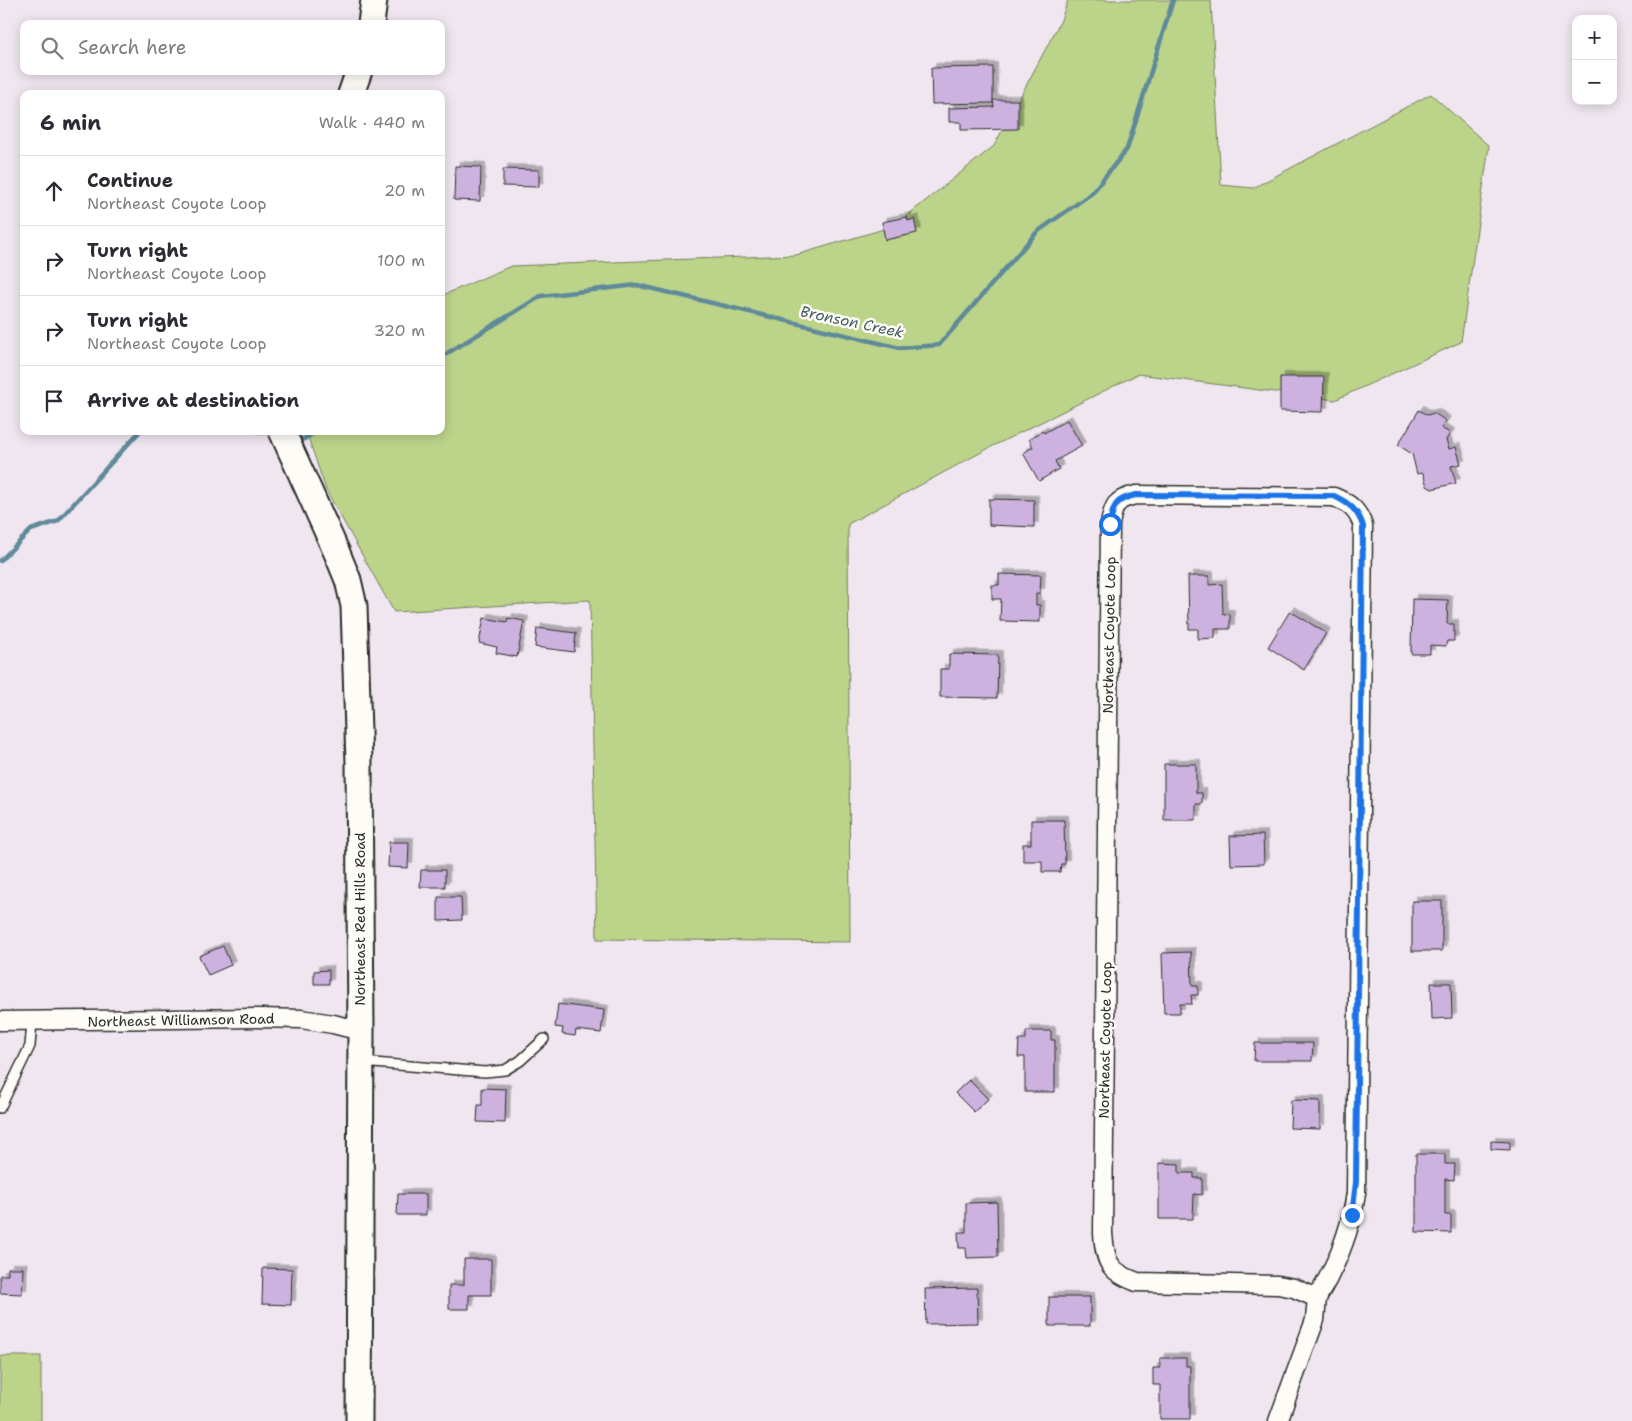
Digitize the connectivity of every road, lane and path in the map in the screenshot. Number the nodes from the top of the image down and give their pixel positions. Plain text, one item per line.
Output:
1 (374, 0) edge
2 (372, 20) edge
3 (358, 75) edge
4 (352, 90) edge
5 (284, 435) edge
6 (0, 1021) edge
7 (32, 1021) junction
8 (361, 1031) junction
9 (544, 1039) dead end
10 (361, 1062) junction
11 (0, 1108) edge
12 (1318, 1298) junction
13 (359, 1421) edge
14 (1278, 1421) edge

1 - 2 street
3 - 4 street
5 - 8 street, Northeast Red Hills Road
6 - 7 street, Northeast Williamson Road
7 - 8 street, Northeast Williamson Road
7 - 11 lane
8 - 10 street, Northeast Red Hills Road
9 - 10 lane
10 - 13 street, Northeast Red Hills Road
12 - 12 street, Northeast Coyote Loop
12 - 14 street, Northeast Coyote Loop

